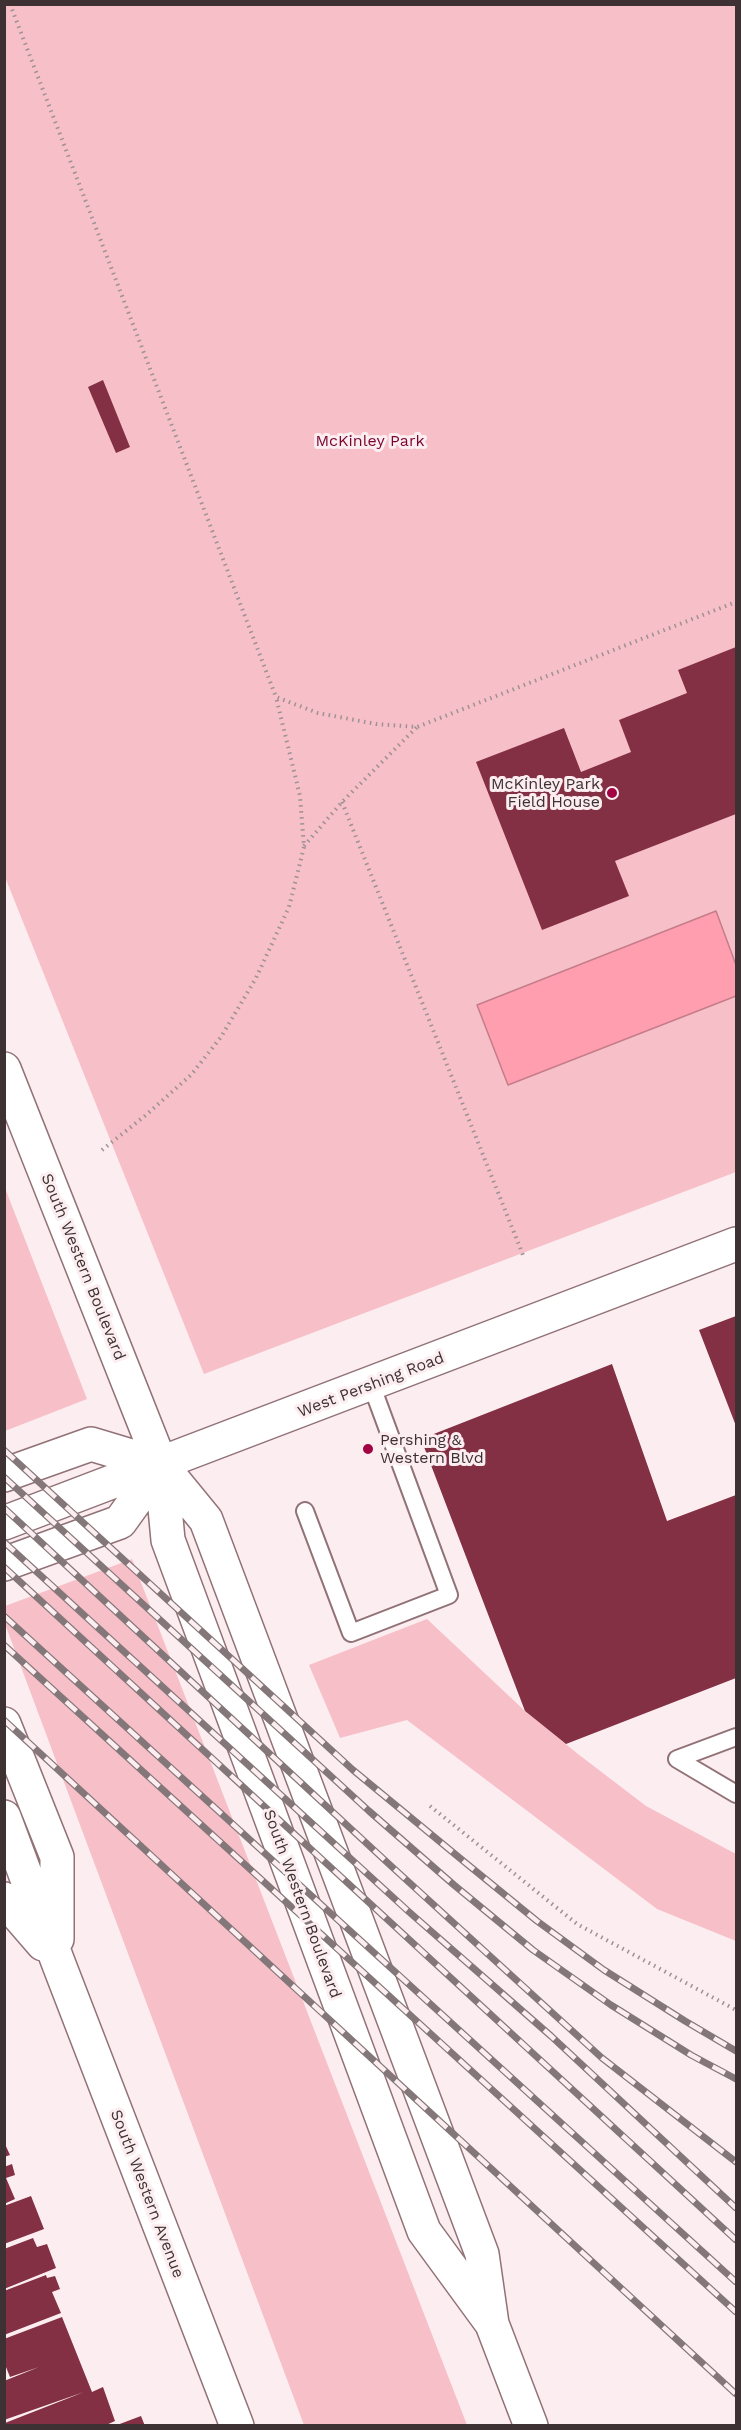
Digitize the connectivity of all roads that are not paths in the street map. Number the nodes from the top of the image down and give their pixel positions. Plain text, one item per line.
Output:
1 (4, 1069) edge
2 (736, 1244) edge
3 (371, 1384) junction
4 (161, 1465) junction
5 (4, 1475) edge
6 (305, 1511) dead end
7 (4, 1523) edge
8 (4, 1564) edge
9 (4, 1724) edge
10 (736, 1737) edge
11 (736, 1794) edge
12 (6, 1825) edge
13 (4, 1899) edge
14 (58, 1962) junction
15 (492, 2324) junction
16 (237, 2426) edge
17 (531, 2426) edge

1 - 4 street, South Western Boulevard
2 - 3 street, West Pershing Road
3 - 4 street, West Pershing Road
3 - 6 lane
4 - 5 street
4 - 7 street, West Pershing Road
4 - 8 street
4 - 15 street, South Western Boulevard
4 - 15 street, South Western Boulevard
9 - 14 street, South Western Avenue
10 - 11 lane
12 - 14 street, South Western Avenue
13 - 14 street, South Western Avenue
14 - 16 street, South Western Avenue
15 - 17 street, South Western Boulevard

